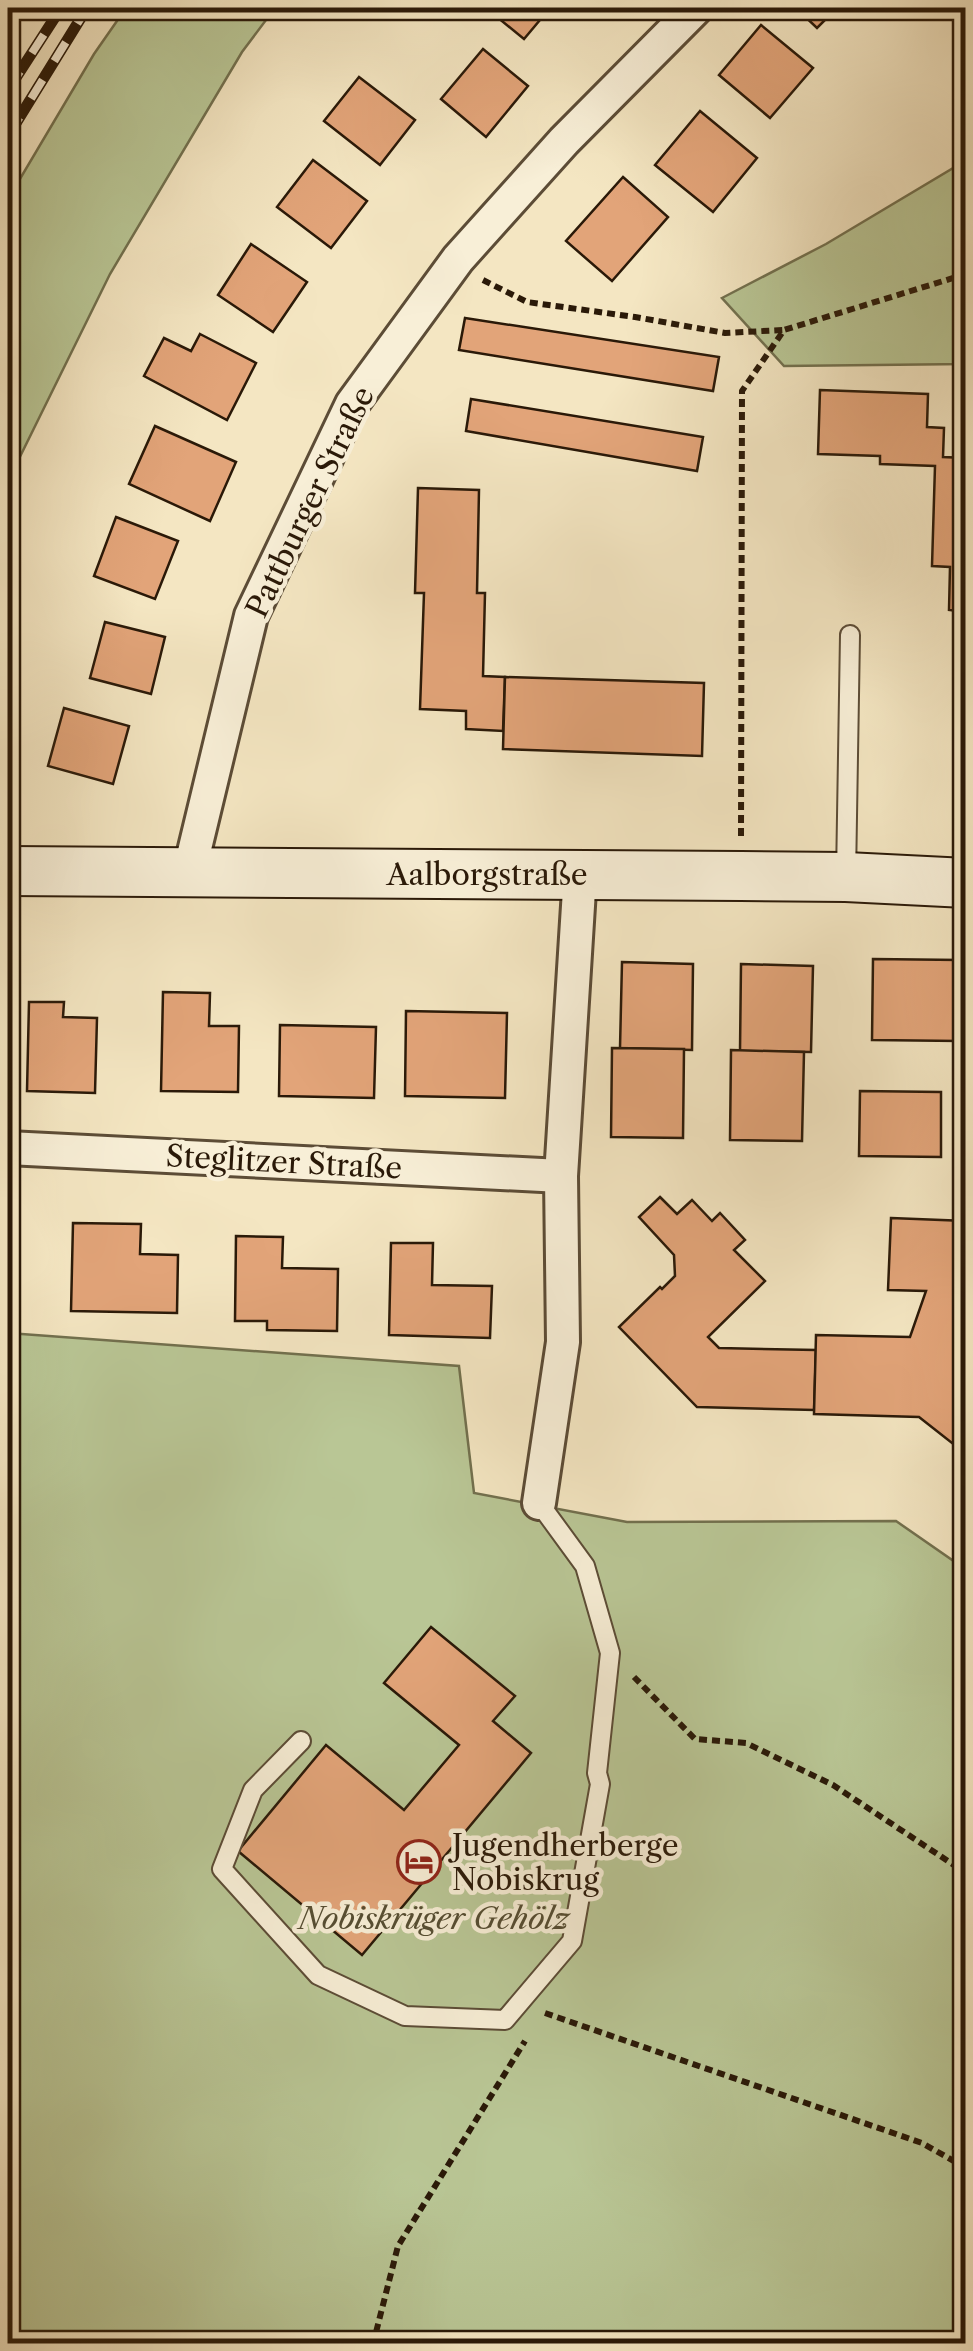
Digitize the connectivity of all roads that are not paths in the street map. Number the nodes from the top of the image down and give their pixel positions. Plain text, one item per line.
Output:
1 (696, 8) edge
2 (850, 635) dead end
3 (8, 870) edge
4 (190, 873) junction
5 (580, 874) junction
6 (846, 877) junction
7 (966, 883) edge
8 (8, 1148) edge
9 (560, 1176) junction
10 (539, 1502) joint
11 (300, 1741) dead end

1 - 4 street, Pattburger Straße
2 - 6 lane
3 - 4 street, Aalborgstraße
4 - 5 street, Aalborgstraße
5 - 6 street, Aalborgstraße
5 - 9 street
6 - 7 street, Aalborgstraße
8 - 9 street, Steglitzer Straße
9 - 10 street
10 - 11 lane

